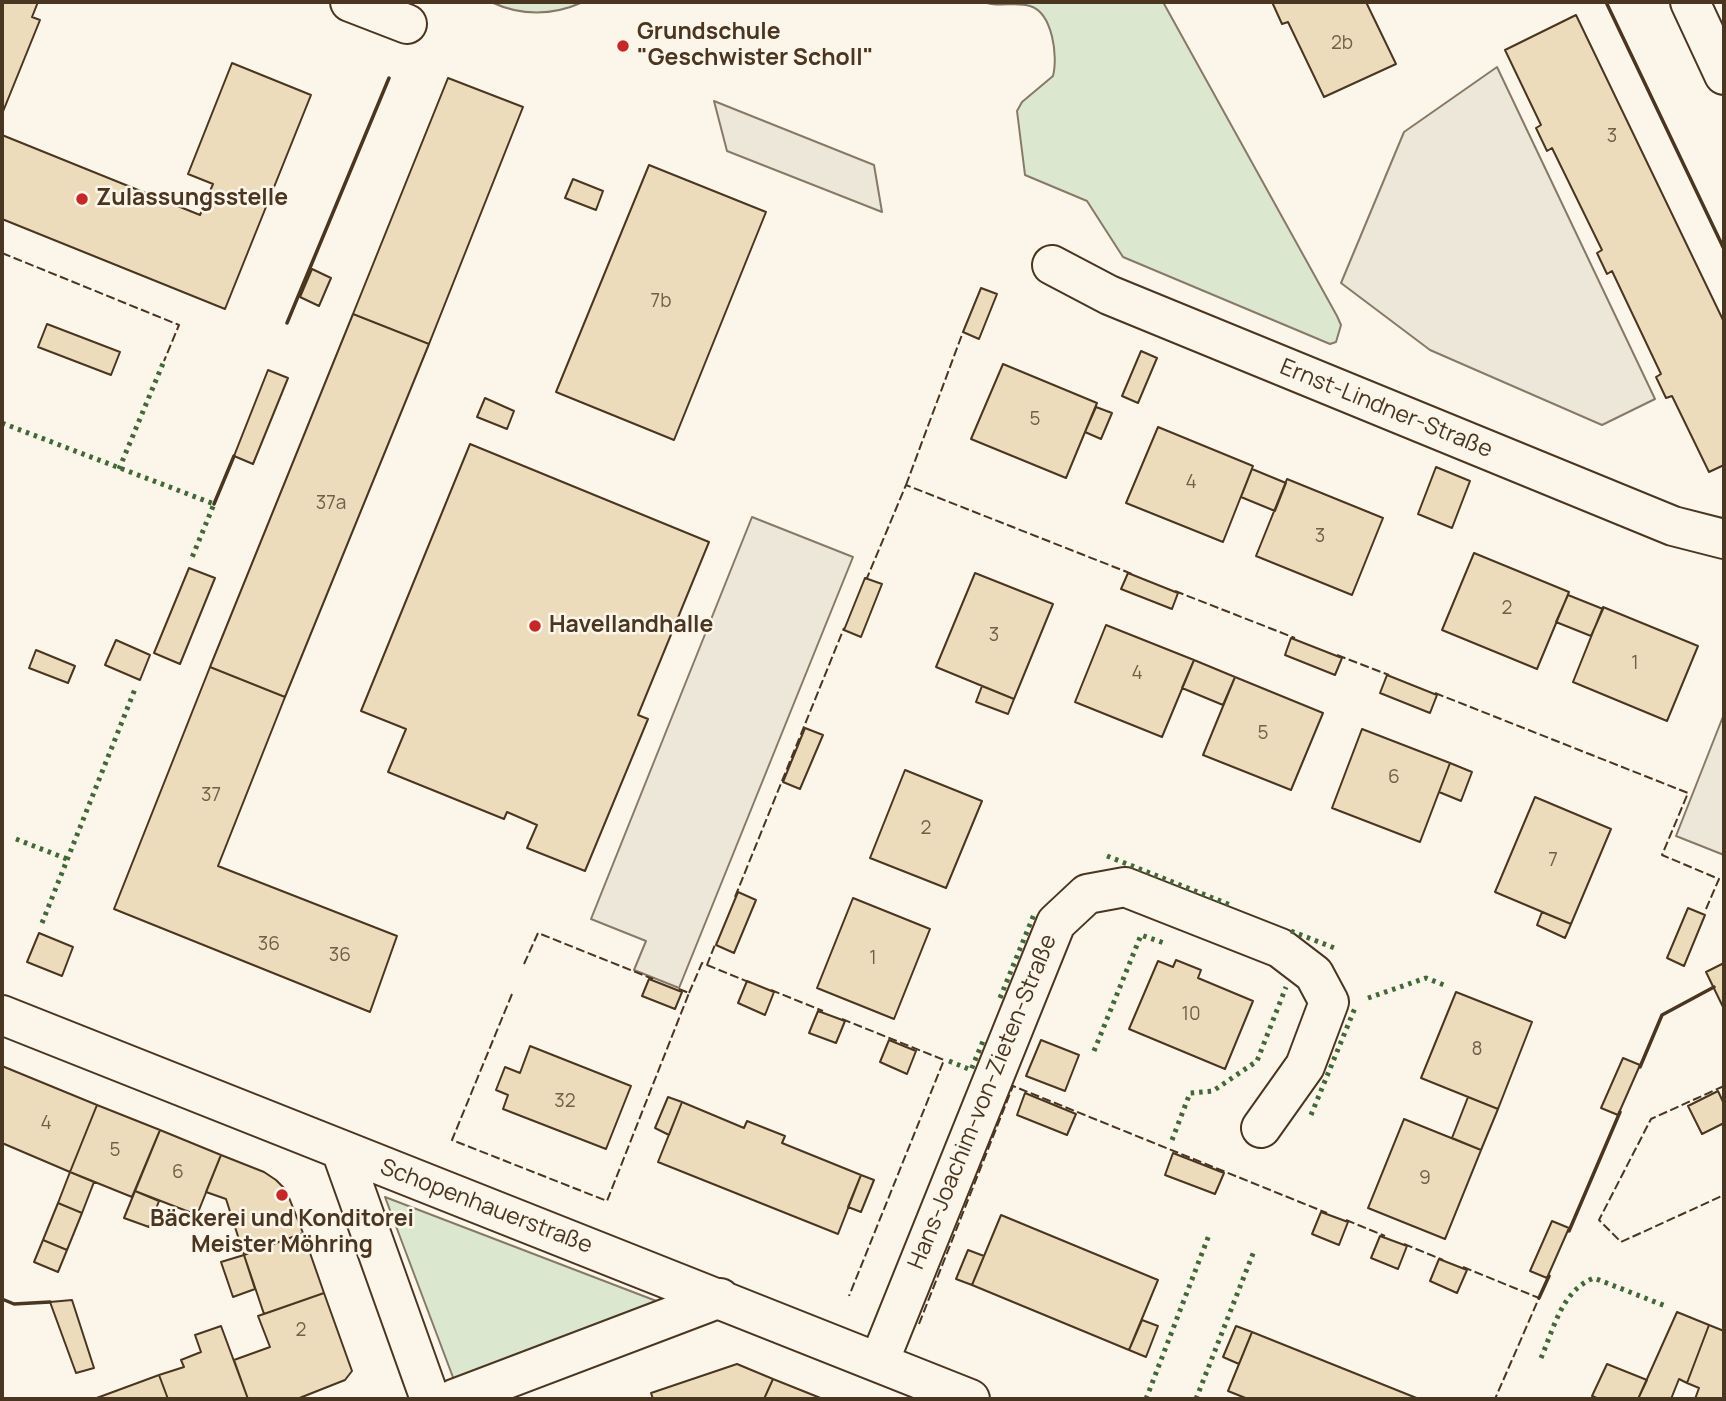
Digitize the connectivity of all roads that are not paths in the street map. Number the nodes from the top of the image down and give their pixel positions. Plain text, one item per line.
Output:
1 (350, 2) edge
2 (1690, 2) edge
3 (407, 24) dead end
4 (1724, 75) edge
5 (1052, 265) dead end
6 (1724, 539) edge
7 (2, 1015) edge
8 (1261, 1128) dead end
9 (341, 1150) junction
10 (720, 1298) junction
11 (879, 1362) junction
12 (430, 1399) edge
13 (454, 1399) edge
14 (970, 1399) edge

1 - 3 street
2 - 4 street
5 - 6 street, Ernst-Lindner-Straße
7 - 9 street, Schopenhauerstraße
8 - 11 street, Hans-Joachim-von-Zieten-Straße
9 - 10 street, Schopenhauerstraße
9 - 12 street
10 - 11 street, Schopenhauerstraße
10 - 13 street
11 - 14 street, Schopenhauerstraße

